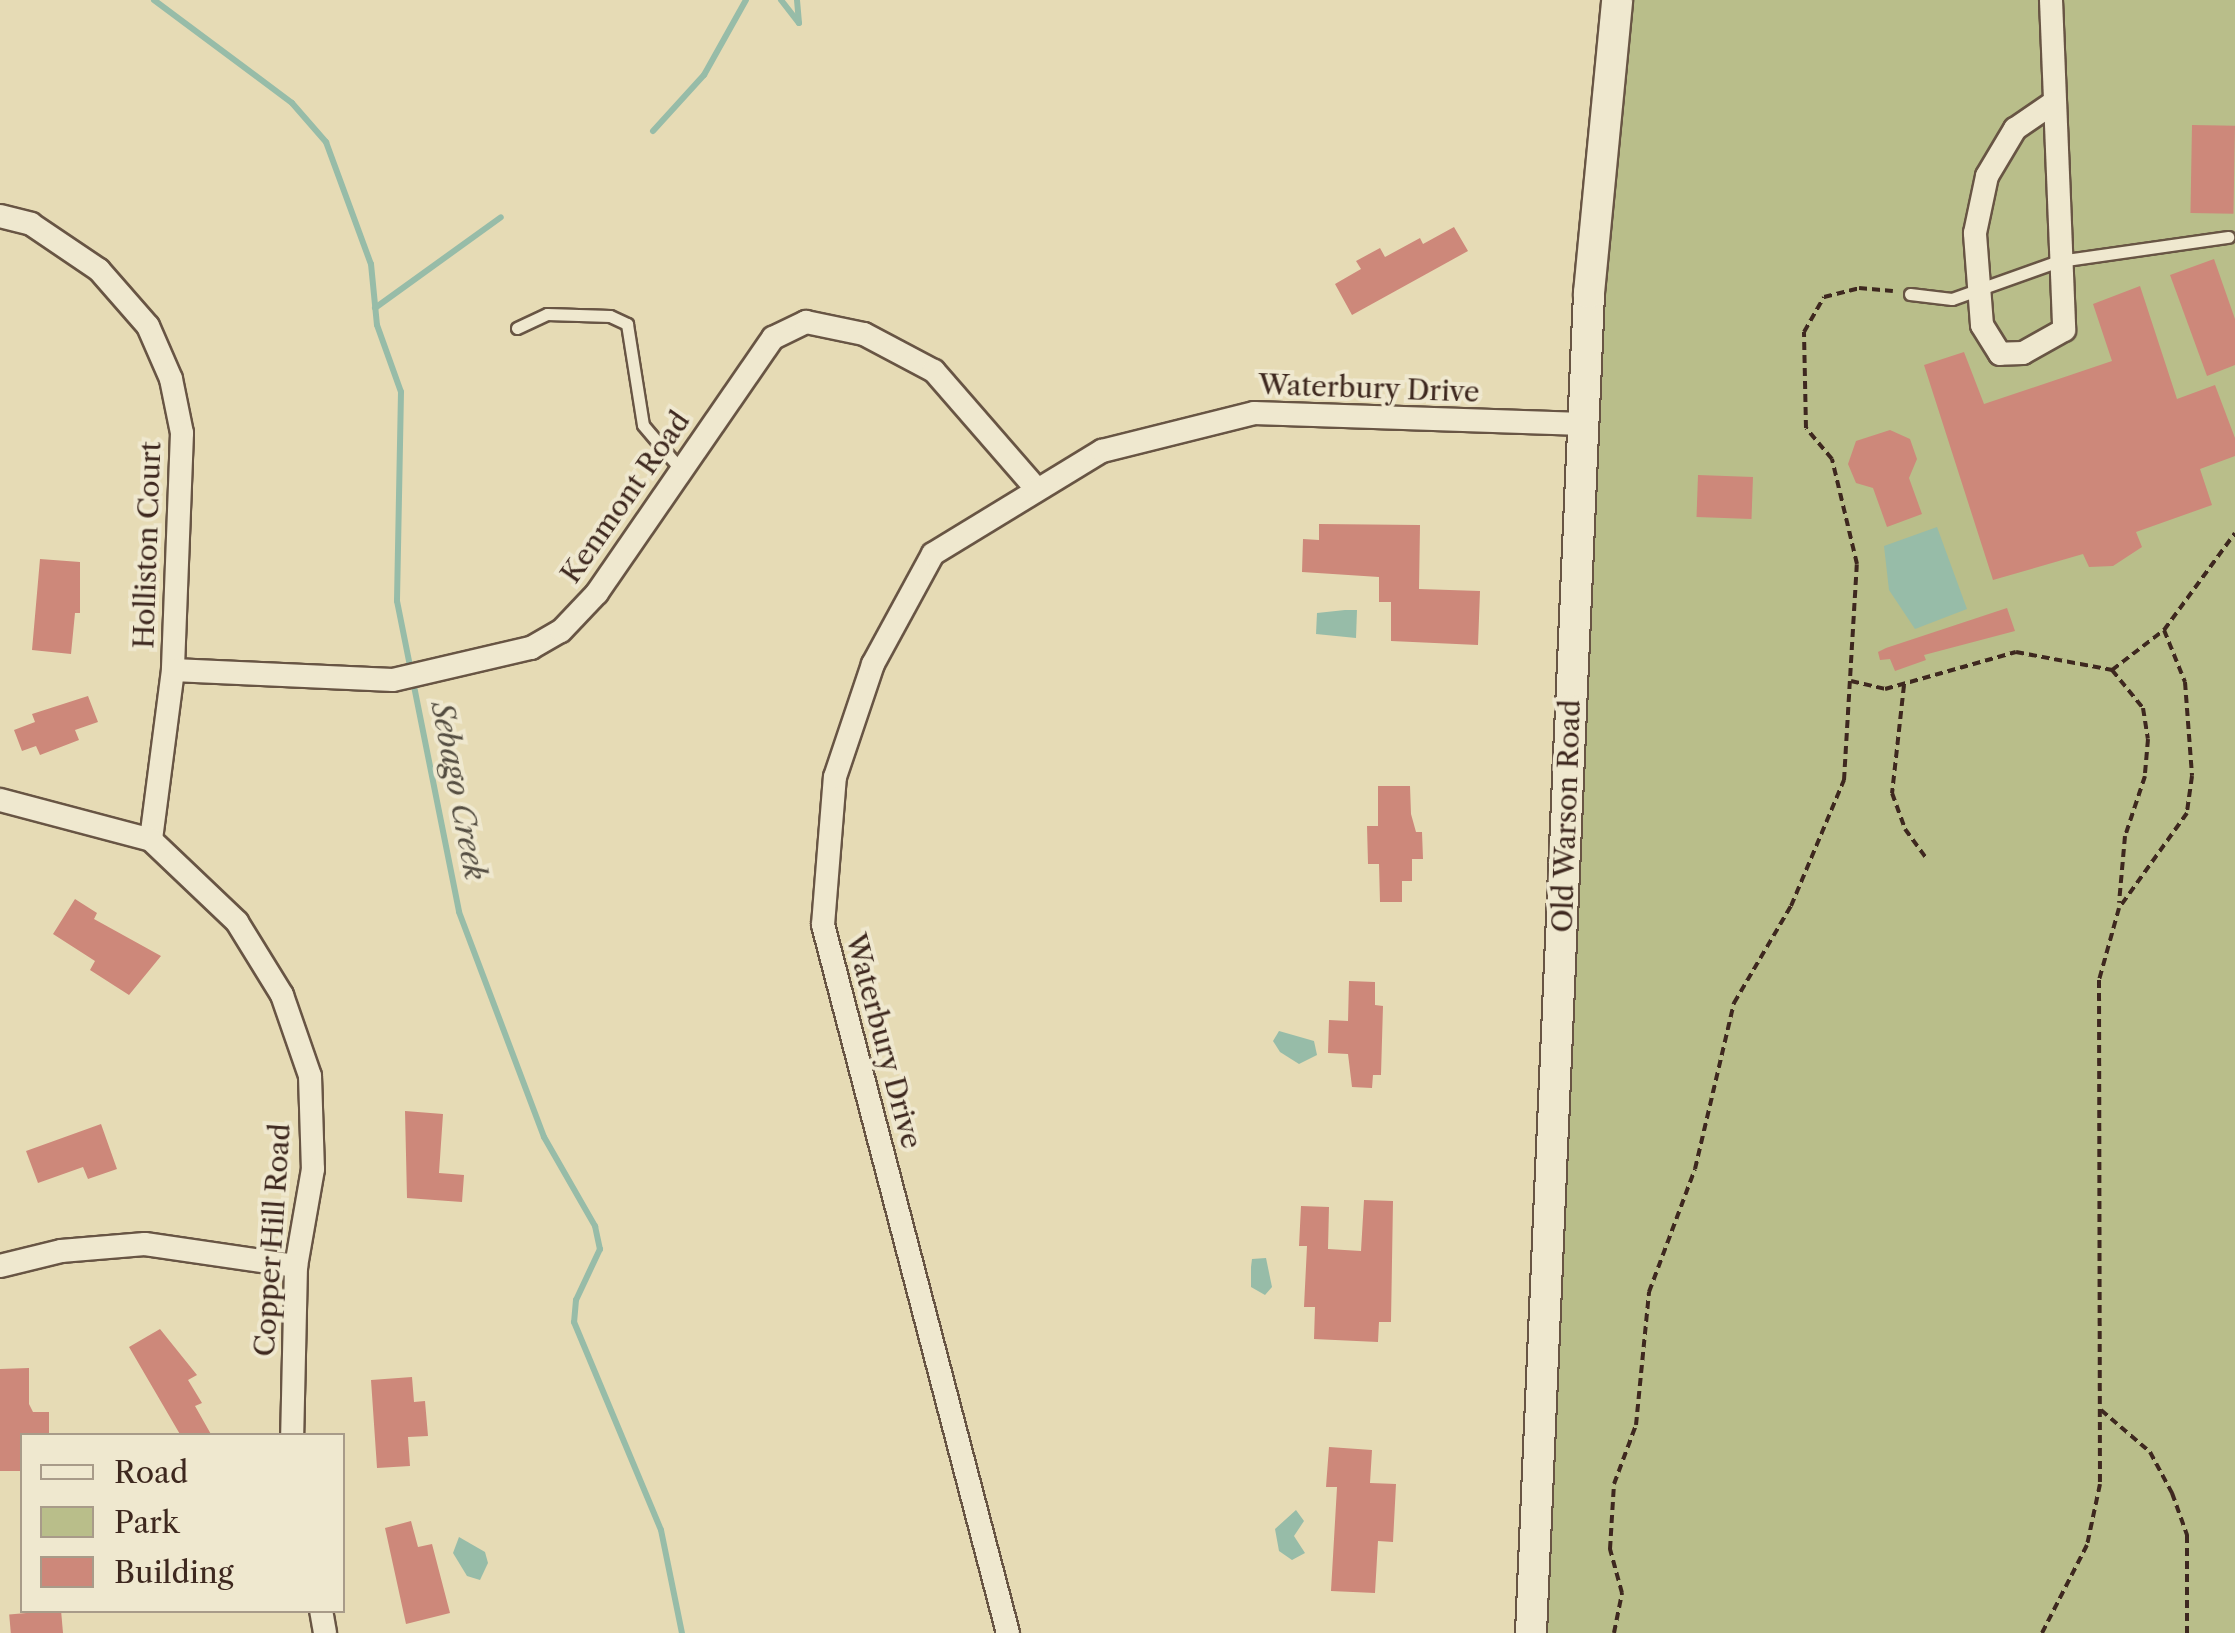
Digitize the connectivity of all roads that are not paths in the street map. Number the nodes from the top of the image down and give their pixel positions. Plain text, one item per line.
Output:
1 (1617, 0) edge
2 (2051, 0) edge
3 (2052, 103) junction
4 (0, 216) edge
5 (2228, 237) dead end
6 (2059, 261) junction
7 (1910, 294) road end
8 (1976, 294) junction
9 (517, 328) dead end
10 (1582, 424) junction
11 (682, 470) junction
12 (1035, 487) junction
13 (173, 670) junction
14 (0, 800) edge
15 (150, 840) junction
16 (0, 1266) edge
17 (296, 1266) junction
18 (292, 1433) edge
19 (1008, 1633) edge
20 (1531, 1633) edge

1 - 10 street, Old Warson Road
2 - 3 street
3 - 6 street
3 - 8 street
4 - 13 street, Holliston Court
5 - 6 lane
6 - 8 lane
6 - 8 street
7 - 8 lane
9 - 11 lane
10 - 12 street, Waterbury Drive
10 - 20 street, Old Warson Road
11 - 12 street, Kenmont Road
11 - 13 street, Kenmont Road
12 - 19 street, Waterbury Drive
13 - 15 street, Holliston Court
14 - 15 street, Copper Hill Road
15 - 17 street, Copper Hill Road
16 - 17 street
17 - 18 street, Copper Hill Road

